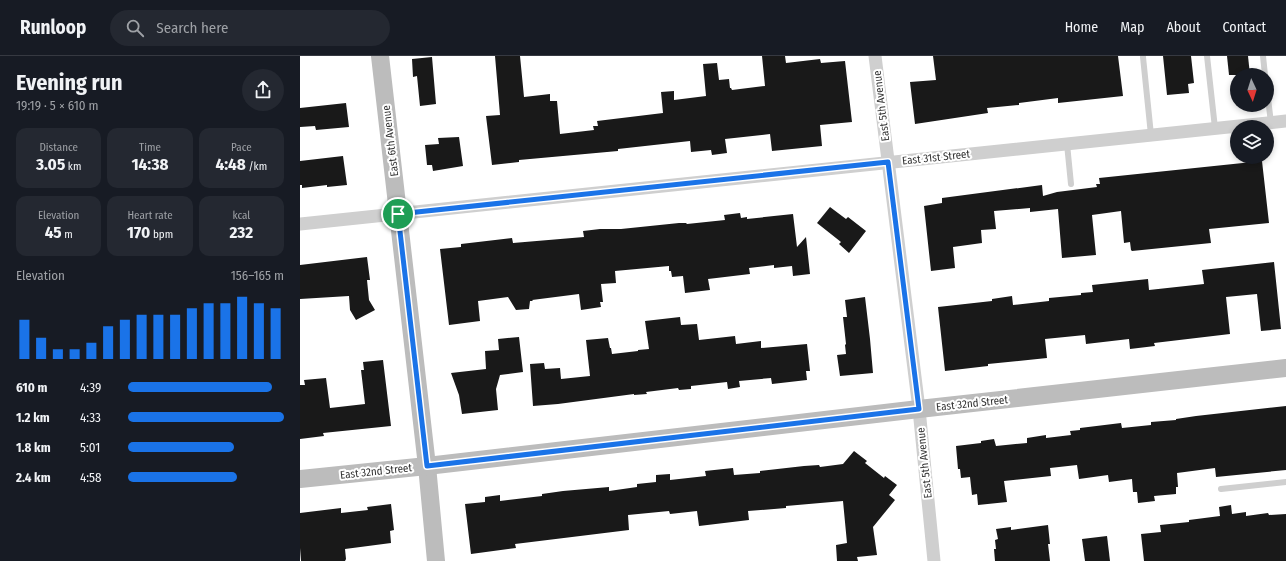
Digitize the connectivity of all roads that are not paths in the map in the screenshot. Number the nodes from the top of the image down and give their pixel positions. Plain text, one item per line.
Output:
1 (380, 56) edge
2 (875, 56) edge
3 (1207, 56) edge
4 (1263, 56) edge
5 (1143, 57) edge
6 (1264, 68) edge
7 (1286, 121) edge
8 (1274, 122) edge
9 (1230, 126) edge
10 (1215, 128) junction
11 (1151, 135) junction
12 (1067, 144) junction
13 (888, 162) junction
14 (1071, 184) dead end
15 (398, 214) junction
16 (300, 224) edge
17 (1286, 368) edge
18 (919, 409) junction
19 (427, 466) junction
20 (300, 479) edge
21 (1286, 482) edge
22 (1221, 489) dead end
23 (436, 561) edge
24 (934, 561) edge

1 - 15 street, East 6th Avenue
2 - 13 street, East 5th Avenue
3 - 10 lane
4 - 6 lane
5 - 11 lane
7 - 8 street, East 31st Street
9 - 10 street, East 31st Street
10 - 11 street, East 31st Street
11 - 12 street, East 31st Street
12 - 13 street, East 31st Street
12 - 14 lane
13 - 15 street, East 31st Street
13 - 18 street, East 5th Avenue
15 - 16 street, East 31st Street
15 - 19 street, East 6th Avenue
17 - 18 street, East 32nd Street
18 - 19 street, East 32nd Street
18 - 24 street, East 5th Avenue
19 - 20 street, East 32nd Street
19 - 23 street, East 6th Avenue
21 - 22 lane

